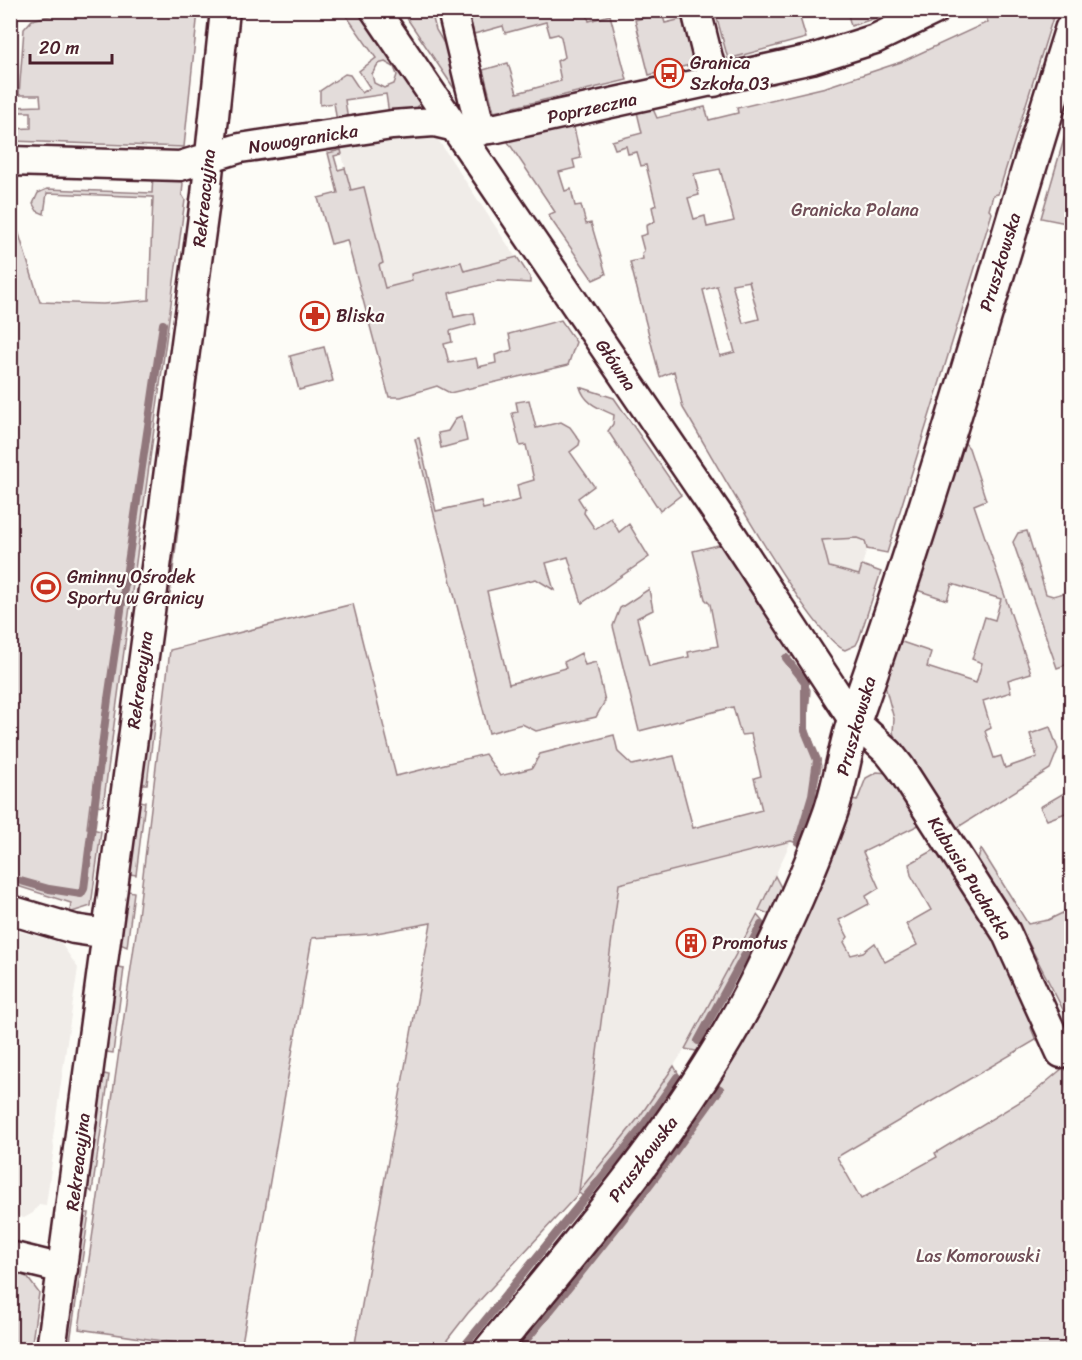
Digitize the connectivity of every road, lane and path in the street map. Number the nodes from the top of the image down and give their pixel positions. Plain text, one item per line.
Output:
1 (225, 10) edge
2 (375, 10) edge
3 (452, 10) edge
4 (696, 10) edge
5 (935, 10) edge
6 (1071, 29) edge
7 (714, 82) junction
8 (467, 129) junction
9 (209, 158) junction
10 (10, 160) edge
11 (854, 721) junction
12 (10, 910) edge
13 (106, 934) junction
14 (1061, 1053) dead end
15 (10, 1257) edge
16 (63, 1269) junction
17 (51, 1350) edge
18 (491, 1350) edge

1 - 9 street, Rekreacyjna
2 - 8 street, Główna
3 - 8 street
4 - 7 street
5 - 7 street, Poprzeczna
6 - 11 street, Pruszkowska
7 - 8 street, Poprzeczna
8 - 9 street, Nowogranicka
8 - 11 street, Główna
9 - 10 street, Nowogranicka
9 - 13 street, Rekreacyjna
11 - 14 street, Kubusia Puchatka
11 - 18 street, Pruszkowska
12 - 13 street
13 - 16 street, Rekreacyjna
15 - 16 street
16 - 17 street, Rekreacyjna

